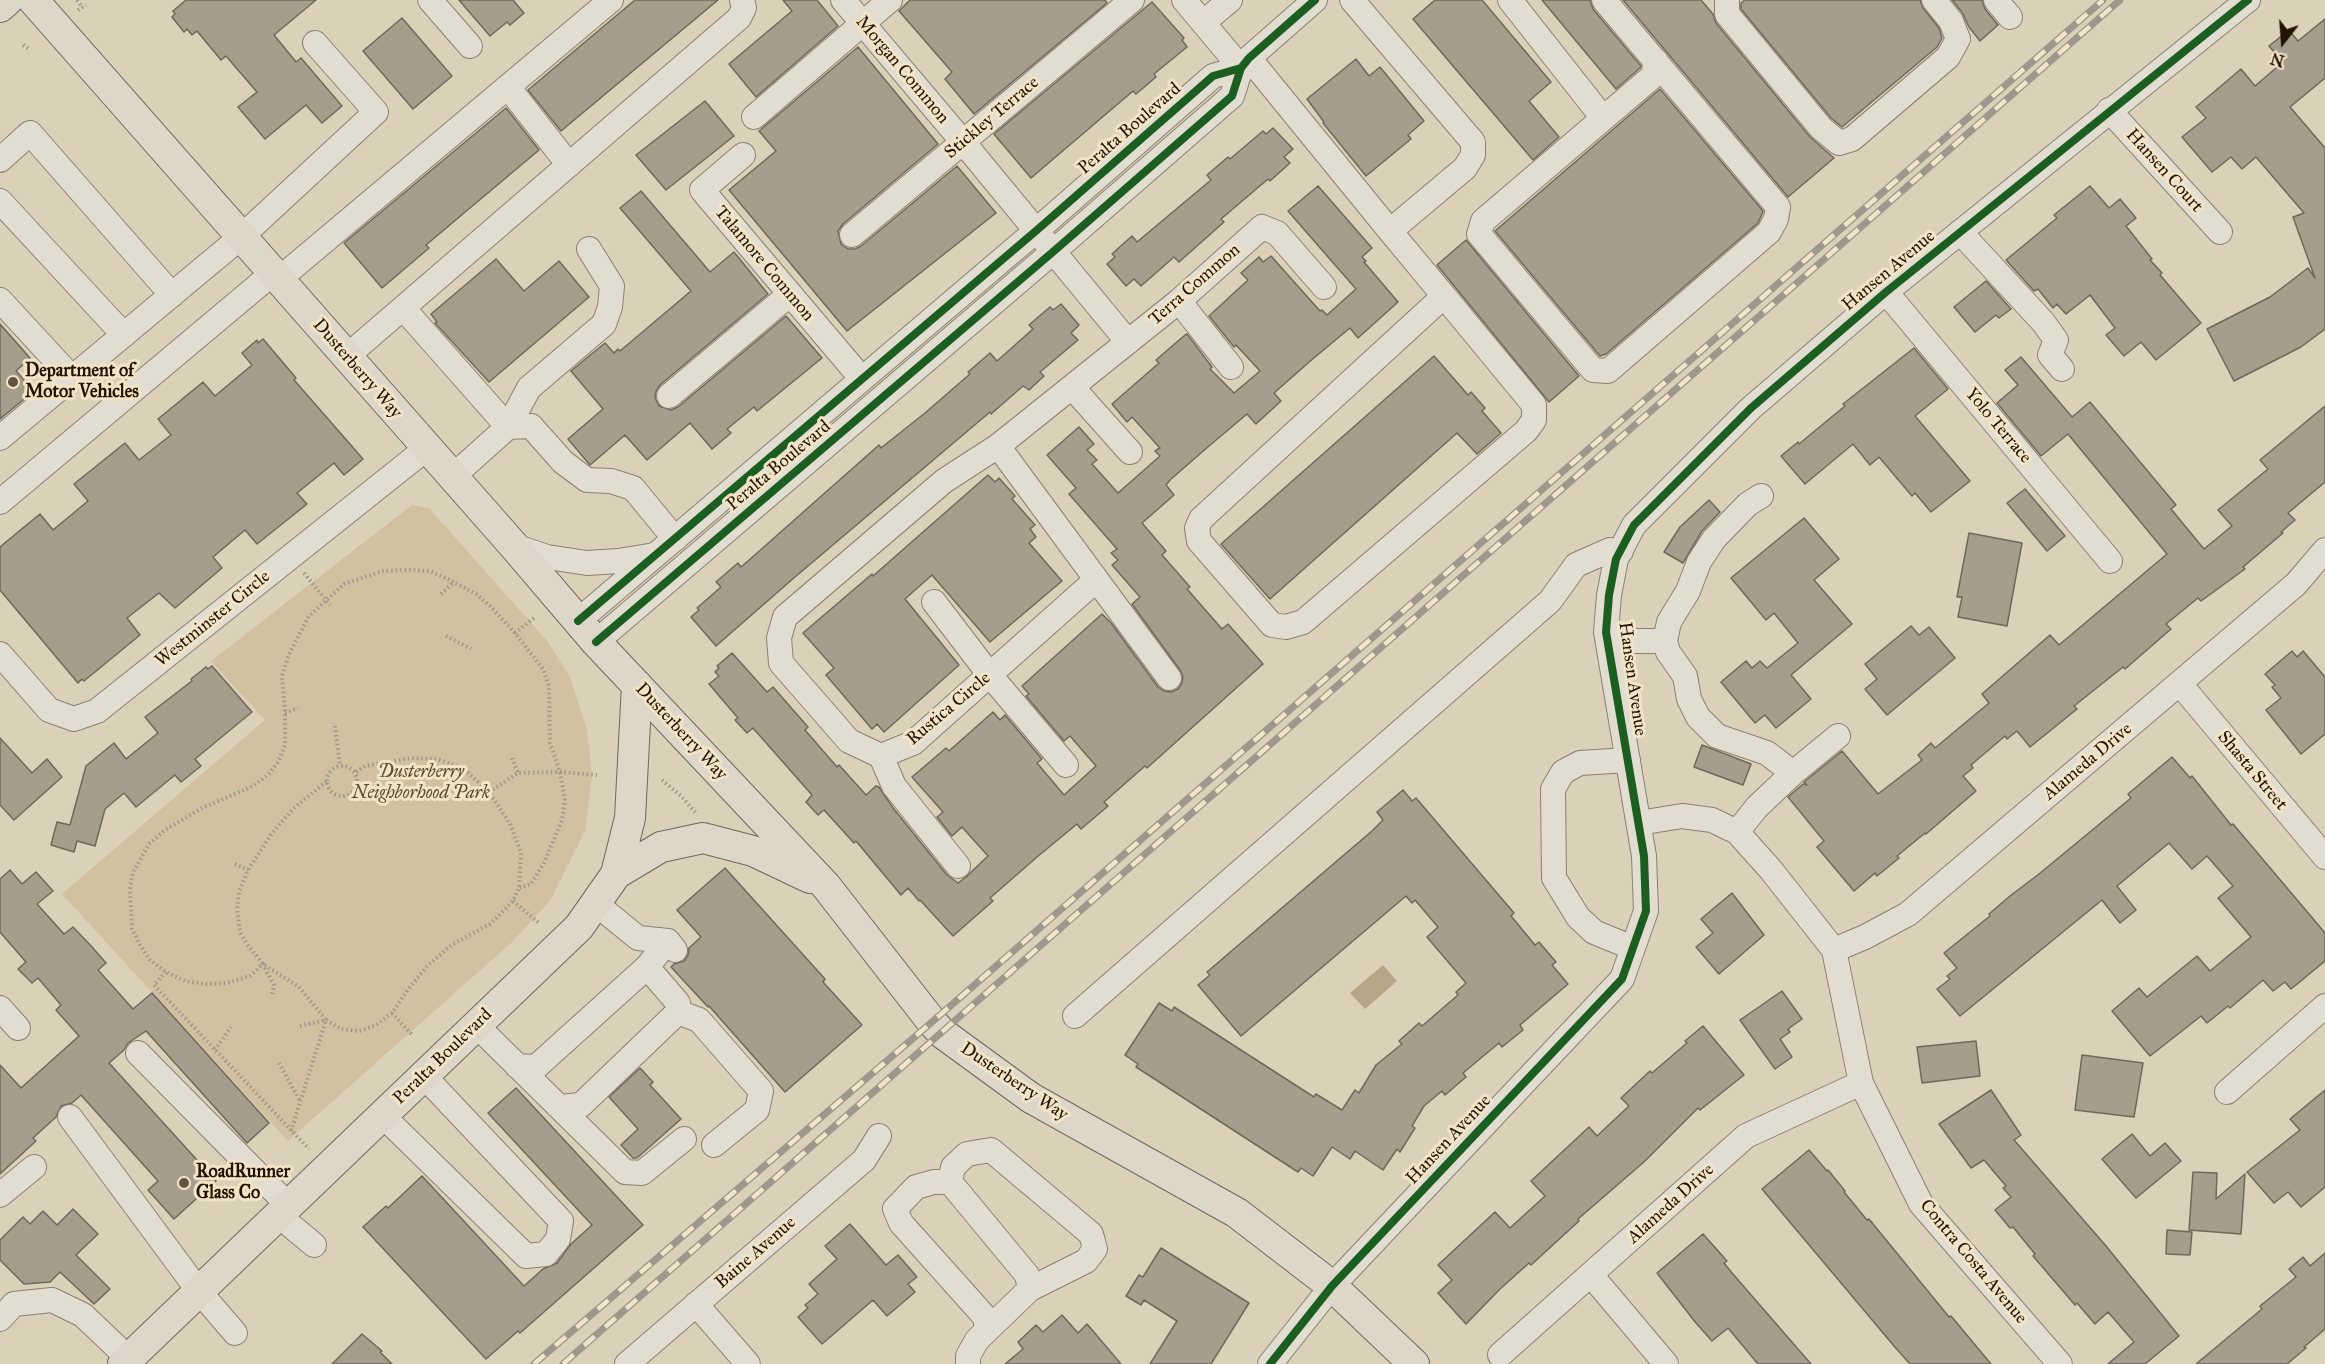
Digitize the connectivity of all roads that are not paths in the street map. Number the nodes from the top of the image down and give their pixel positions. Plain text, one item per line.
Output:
1 (8, 0) edge
2 (33, 0) edge
3 (611, 0) edge
4 (742, 0) edge
5 (843, 0) edge
6 (890, 0) edge
7 (1132, 0) edge
8 (1185, 0) edge
9 (1230, 0) edge
10 (1315, 0) edge
11 (1352, 0) edge
12 (1510, 0) edge
13 (1604, 0) edge
14 (1727, 0) edge
15 (1934, 0) edge
16 (2248, 0) edge
17 (438, 3) edge
18 (0, 7) edge
19 (1204, 22) junction
20 (862, 23) junction
21 (315, 43) dead end
22 (470, 46) dead end
23 (1656, 61) junction
24 (1245, 63) junction
25 (508, 87) junction
26 (1595, 108) dead end
27 (2109, 111) junction
28 (754, 117) dead end
29 (963, 142) junction
30 (743, 156) dead end
31 (0, 160) edge
32 (569, 165) junction
33 (0, 201) edge
34 (1036, 230) junction
35 (1390, 231) junction
36 (1960, 232) junction
37 (2220, 232) dead end
38 (852, 235) dead end
39 (241, 237) junction
40 (589, 249) dead end
41 (1054, 251) junction
42 (275, 276) junction
43 (1324, 287) dead end
44 (1886, 292) junction
45 (790, 294) junction
46 (172, 295) junction
47 (1444, 296) junction
48 (0, 300) edge
49 (1179, 301) junction
50 (403, 308) junction
51 (124, 335) junction
52 (1128, 342) junction
53 (346, 357) junction
54 (1231, 368) dead end
55 (2062, 369) dead end
56 (72, 378) junction
57 (862, 379) junction
58 (1072, 387) junction
59 (669, 396) dead end
60 (508, 427) junction
61 (0, 438) edge
62 (998, 446) junction
63 (426, 448) junction
64 (1130, 452) dead end
65 (452, 477) junction
66 (1761, 496) dead end
67 (0, 502) edge
68 (514, 546) junction
69 (666, 547) junction
70 (2325, 550) edge
71 (1621, 551) junction
72 (2110, 561) dead end
73 (1096, 580) junction
74 (934, 602) dead end
75 (587, 632) junction
76 (1608, 641) junction
77 (1665, 641) junction
78 (0, 654) edge
79 (989, 675) junction
80 (1169, 678) dead end
81 (2180, 684) junction
82 (637, 685) junction
83 (1838, 736) dead end
84 (881, 756) junction
85 (1628, 760) junction
86 (1066, 765) dead end
87 (1793, 773) junction
88 (1640, 823) junction
89 (1737, 831) junction
90 (2325, 857) edge
91 (958, 866) dead end
92 (616, 874) junction
93 (826, 886) junction
94 (595, 903) junction
95 (1633, 948) junction
96 (1834, 950) junction
97 (647, 966) junction
98 (2325, 1006) edge
99 (0, 1008) edge
100 (678, 1012) junction
101 (1076, 1016) dead end
102 (476, 1025) junction
103 (18, 1028) dead end
104 (138, 1053) dead end
105 (517, 1066) junction
106 (423, 1075) junction
107 (1861, 1083) junction
108 (2227, 1092) dead end
109 (559, 1107) junction
110 (382, 1115) junction
111 (70, 1117) dead end
112 (879, 1136) dead end
113 (684, 1139) dead end
114 (714, 1145) dead end
115 (34, 1167) dead end
116 (950, 1182) junction
117 (0, 1195) edge
118 (282, 1209) junction
119 (314, 1245) dead end
120 (1591, 1275) junction
121 (1332, 1286) junction
122 (1030, 1289) junction
123 (198, 1290) junction
124 (696, 1304) junction
125 (0, 1318) edge
126 (987, 1330) junction
127 (235, 1333) dead end
128 (1500, 1355) dead end
129 (639, 1360) edge
130 (125, 1361) edge
131 (748, 1364) edge
132 (969, 1364) edge
133 (1270, 1364) edge
134 (1414, 1364) edge
135 (1666, 1364) edge
136 (2060, 1364) edge

1 - 18 main road
2 - 39 main road, Dusterberry Way
3 - 25 street
4 - 32 street
5 - 20 street, Morgan Common
6 - 20 street
7 - 29 street, Stickley Terrace
8 - 19 street
9 - 19 street
10 - 24 street, Peralta Boulevard
11 - 35 street
12 - 26 street
13 - 23 street
14 - 15 street
16 - 27 street, Hansen Avenue
17 - 22 street
19 - 24 street
20 - 28 street
20 - 29 street, Morgan Common
21 - 39 street
23 - 23 street
24 - 34 street, Peralta Boulevard
24 - 35 street
24 - 41 street, Peralta Boulevard
25 - 32 street
25 - 42 street
27 - 36 street, Hansen Avenue
27 - 37 street, Hansen Court
29 - 34 street, Morgan Common
29 - 38 street, Stickley Terrace
30 - 45 street, Talamore Common
31 - 46 street
32 - 50 street
33 - 51 street
34 - 41 street, Morgan Common
34 - 57 street, Peralta Boulevard
35 - 47 street
36 - 44 street, Hansen Avenue
36 - 55 street
39 - 42 main road, Dusterberry Way
39 - 46 street
40 - 60 street
41 - 52 street, Morgan Common
41 - 75 street, Peralta Boulevard
42 - 53 main road, Dusterberry Way
42 - 67 street
43 - 49 street, Terra Common
44 - 71 street, Hansen Avenue
44 - 72 street, Yolo Terrace
45 - 57 street, Talamore Common
45 - 59 street
46 - 51 street
47 - 47 street
48 - 56 street
49 - 52 street, Terra Common
49 - 54 street
50 - 53 street
50 - 60 street
51 - 56 street
52 - 58 street
53 - 63 main road, Dusterberry Way
56 - 61 street
57 - 69 street, Peralta Boulevard
58 - 62 street
58 - 64 street
60 - 65 street
60 - 69 street
62 - 73 street
62 - 84 street
63 - 65 main road, Dusterberry Way
63 - 78 street, Westminster Circle
65 - 68 main road, Dusterberry Way
66 - 77 street
68 - 69 street
68 - 75 main road, Dusterberry Way
69 - 75 street, Peralta Boulevard
70 - 81 street, Alameda Drive
71 - 76 street, Hansen Avenue
71 - 101 street
73 - 79 street, Rustica Circle
73 - 80 street
74 - 79 street
75 - 82 main road, Dusterberry Way
76 - 77 street
76 - 85 street, Hansen Avenue
77 - 87 street
79 - 84 street, Rustica Circle
79 - 86 street
81 - 90 street, Shasta Street
81 - 96 street, Alameda Drive
82 - 92 main road, Peralta Boulevard
82 - 93 main road, Dusterberry Way
83 - 87 street
84 - 91 street
85 - 88 street, Hansen Avenue
85 - 95 street
87 - 89 street
88 - 89 street, Contra Costa Avenue
88 - 95 street, Hansen Avenue
89 - 96 street, Contra Costa Avenue
92 - 93 main road
92 - 94 main road, Peralta Boulevard
93 - 121 main road, Dusterberry Way
94 - 97 street
94 - 102 main road, Peralta Boulevard
95 - 121 street, Hansen Avenue
96 - 107 street, Contra Costa Avenue
97 - 100 street
97 - 105 street
98 - 108 street
99 - 103 street
100 - 109 street
100 - 114 street
102 - 105 street
102 - 106 main road, Peralta Boulevard
104 - 118 street
105 - 109 street
106 - 110 main road, Peralta Boulevard
106 - 110 street
107 - 120 street, Alameda Drive
107 - 136 street, Contra Costa Avenue
109 - 113 street
110 - 118 main road, Peralta Boulevard
111 - 123 street
112 - 124 street, Baine Avenue
115 - 117 street
116 - 122 street
116 - 122 street
116 - 126 street
118 - 119 street
118 - 123 main road, Peralta Boulevard
120 - 128 street, Alameda Drive
120 - 135 street
121 - 133 street, Hansen Avenue
121 - 134 main road, Dusterberry Way
122 - 126 street
123 - 127 street
123 - 130 main road, Peralta Boulevard
124 - 129 street, Baine Avenue
124 - 131 street
125 - 130 street
126 - 132 street

